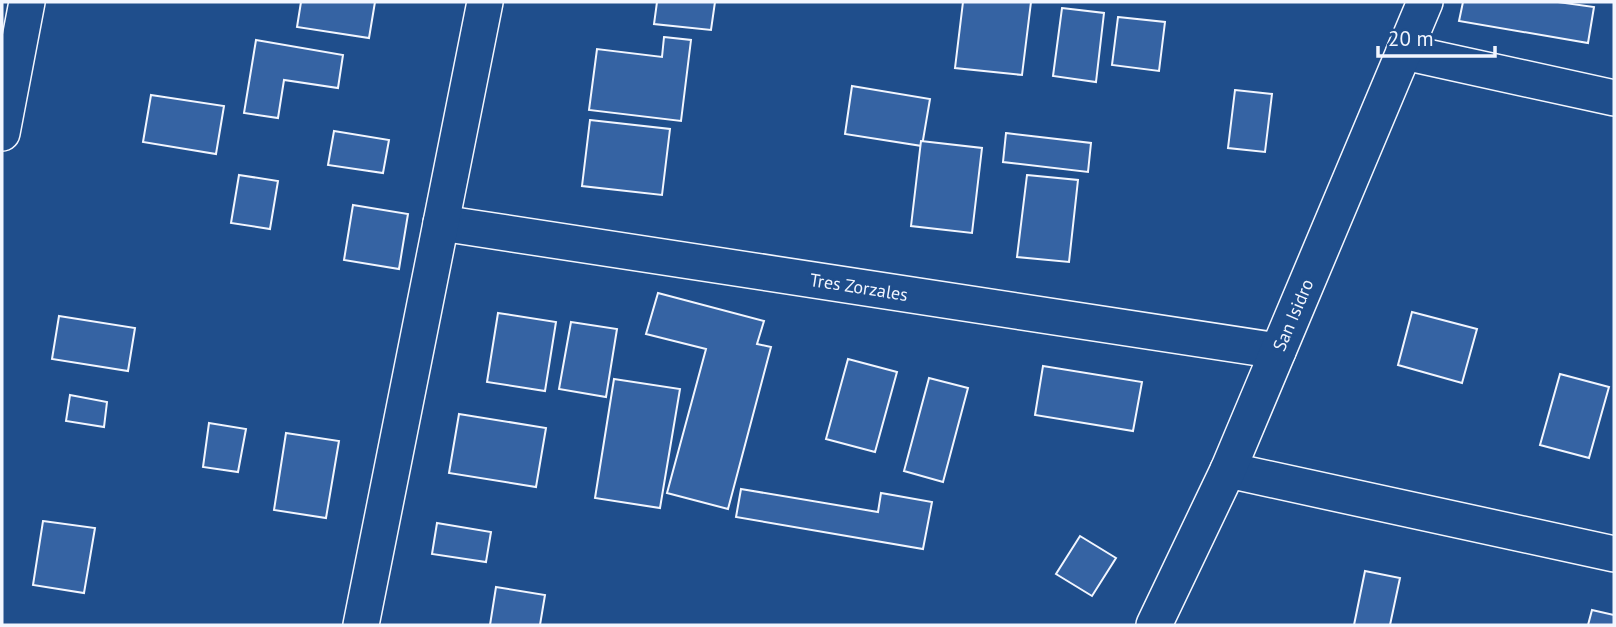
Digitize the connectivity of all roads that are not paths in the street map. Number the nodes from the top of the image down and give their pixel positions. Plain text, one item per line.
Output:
1 (27, 2) edge
2 (485, 2) edge
3 (1425, 2) edge
4 (1404, 52) junction
5 (1614, 98) edge
6 (2, 134) edge
7 (440, 223) junction
8 (1278, 351) junction
9 (1228, 470) junction
10 (1614, 554) edge
11 (361, 625) edge
12 (1154, 625) edge

1 - 6 street
2 - 7 street
3 - 4 street, San Isidro
4 - 5 street
4 - 8 street, San Isidro
7 - 8 street, Tres Zorzales
7 - 11 street
8 - 9 street, San Isidro
9 - 10 street
9 - 12 street, San Isidro

